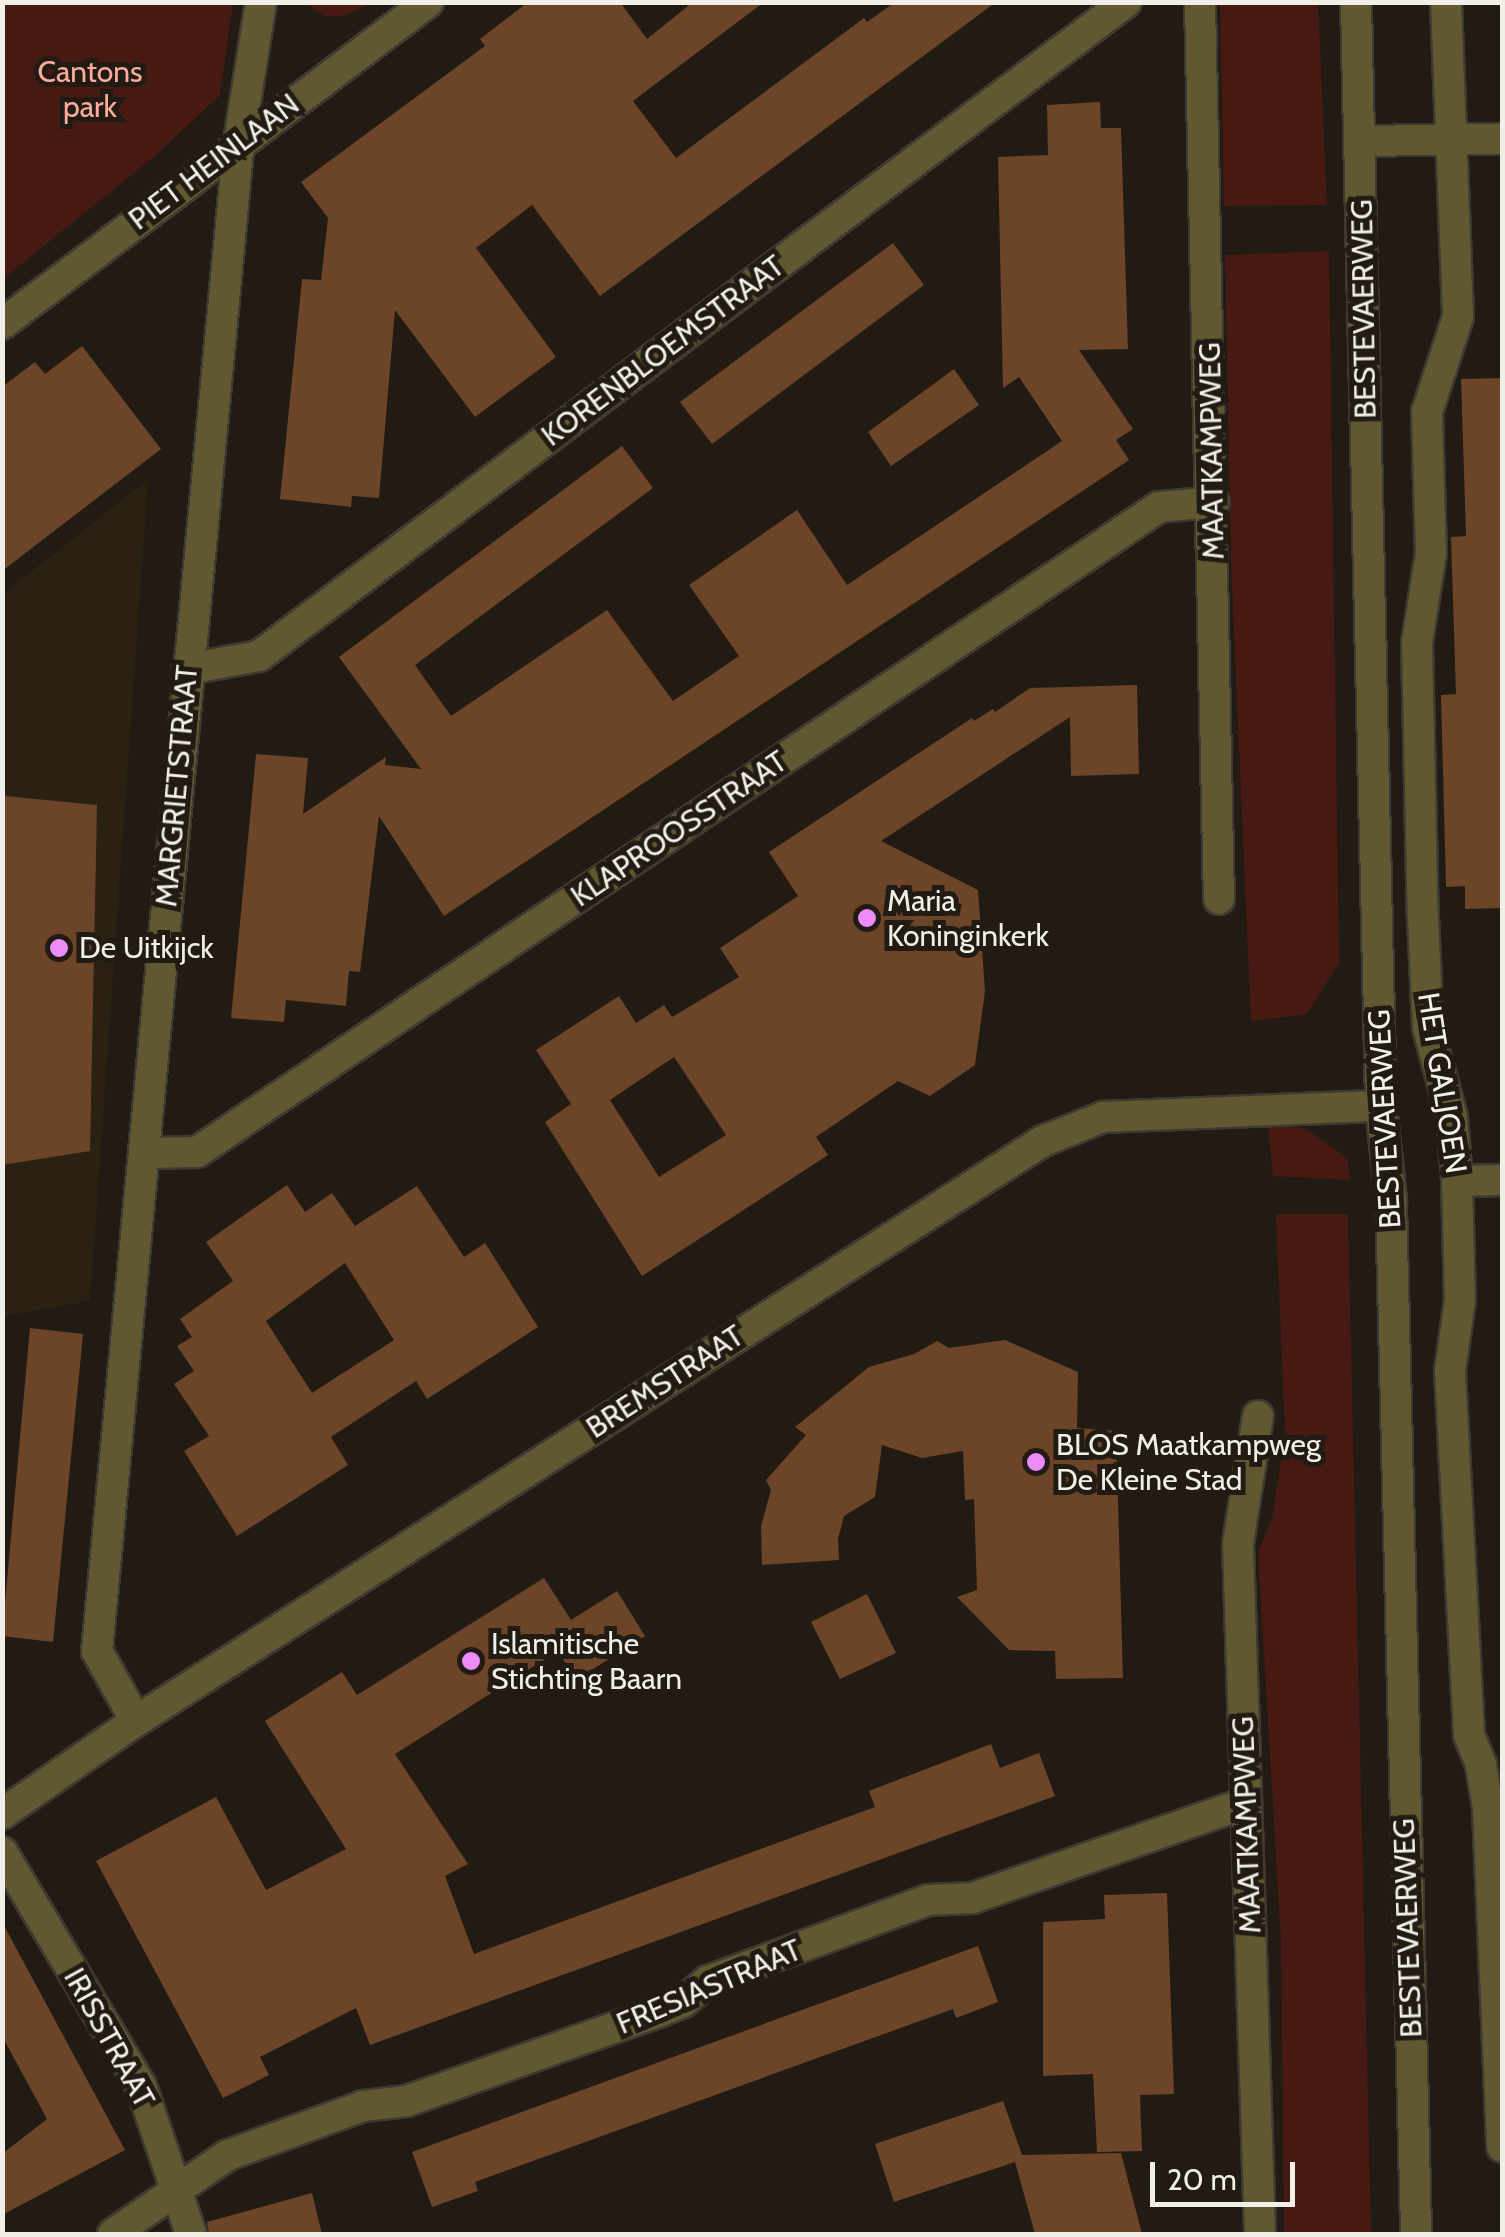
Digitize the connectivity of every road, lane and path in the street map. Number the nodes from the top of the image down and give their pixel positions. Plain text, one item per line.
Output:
1 (262, 2) edge
2 (428, 2) edge
3 (1126, 2) edge
4 (1200, 2) edge
5 (1356, 2) edge
6 (1446, 2) edge
7 (1502, 139) edge
8 (1454, 140) junction
9 (1360, 141) junction
10 (239, 142) junction
11 (2, 324) edge
12 (1214, 502) junction
13 (188, 669) junction
14 (1219, 899) dead end
15 (1381, 1106) junction
16 (144, 1153) junction
17 (1502, 1180) edge
18 (1457, 1181) junction
19 (1258, 1416) dead end
20 (136, 1720) junction
21 (1246, 1803) junction
22 (2, 1814) edge
23 (2, 1852) edge
24 (1502, 2148) edge
25 (178, 2186) junction
26 (113, 2234) edge
27 (191, 2234) edge
28 (1260, 2234) edge
29 (1416, 2234) edge

1 - 10 street, MARGRIETSTRAAT
2 - 10 street, PIET HEINLAAN
3 - 13 street, KORENBLOEMSTRAAT
4 - 12 street, MAATKAMPWEG
5 - 9 street, BESTEVAERWEG
6 - 8 street, HET GALJOEN
7 - 8 street
8 - 9 street
8 - 18 street, HET GALJOEN
9 - 15 street, BESTEVAERWEG
10 - 11 street, PIET HEINLAAN
10 - 13 street, MARGRIETSTRAAT
12 - 14 street, MAATKAMPWEG
12 - 16 street, KLAPROOSSTRAAT
13 - 16 street, MARGRIETSTRAAT
15 - 20 street, BREMSTRAAT
15 - 29 street, BESTEVAERWEG
16 - 20 street, MARGRIETSTRAAT
17 - 18 street
18 - 24 street, HET GALJOEN
19 - 21 street, MAATKAMPWEG
20 - 22 street, BREMSTRAAT
21 - 25 street, FRESIASTRAAT
21 - 28 street, MAATKAMPWEG
23 - 25 street, IRISSTRAAT
25 - 26 street, FRESIASTRAAT
25 - 27 street, IRISSTRAAT

